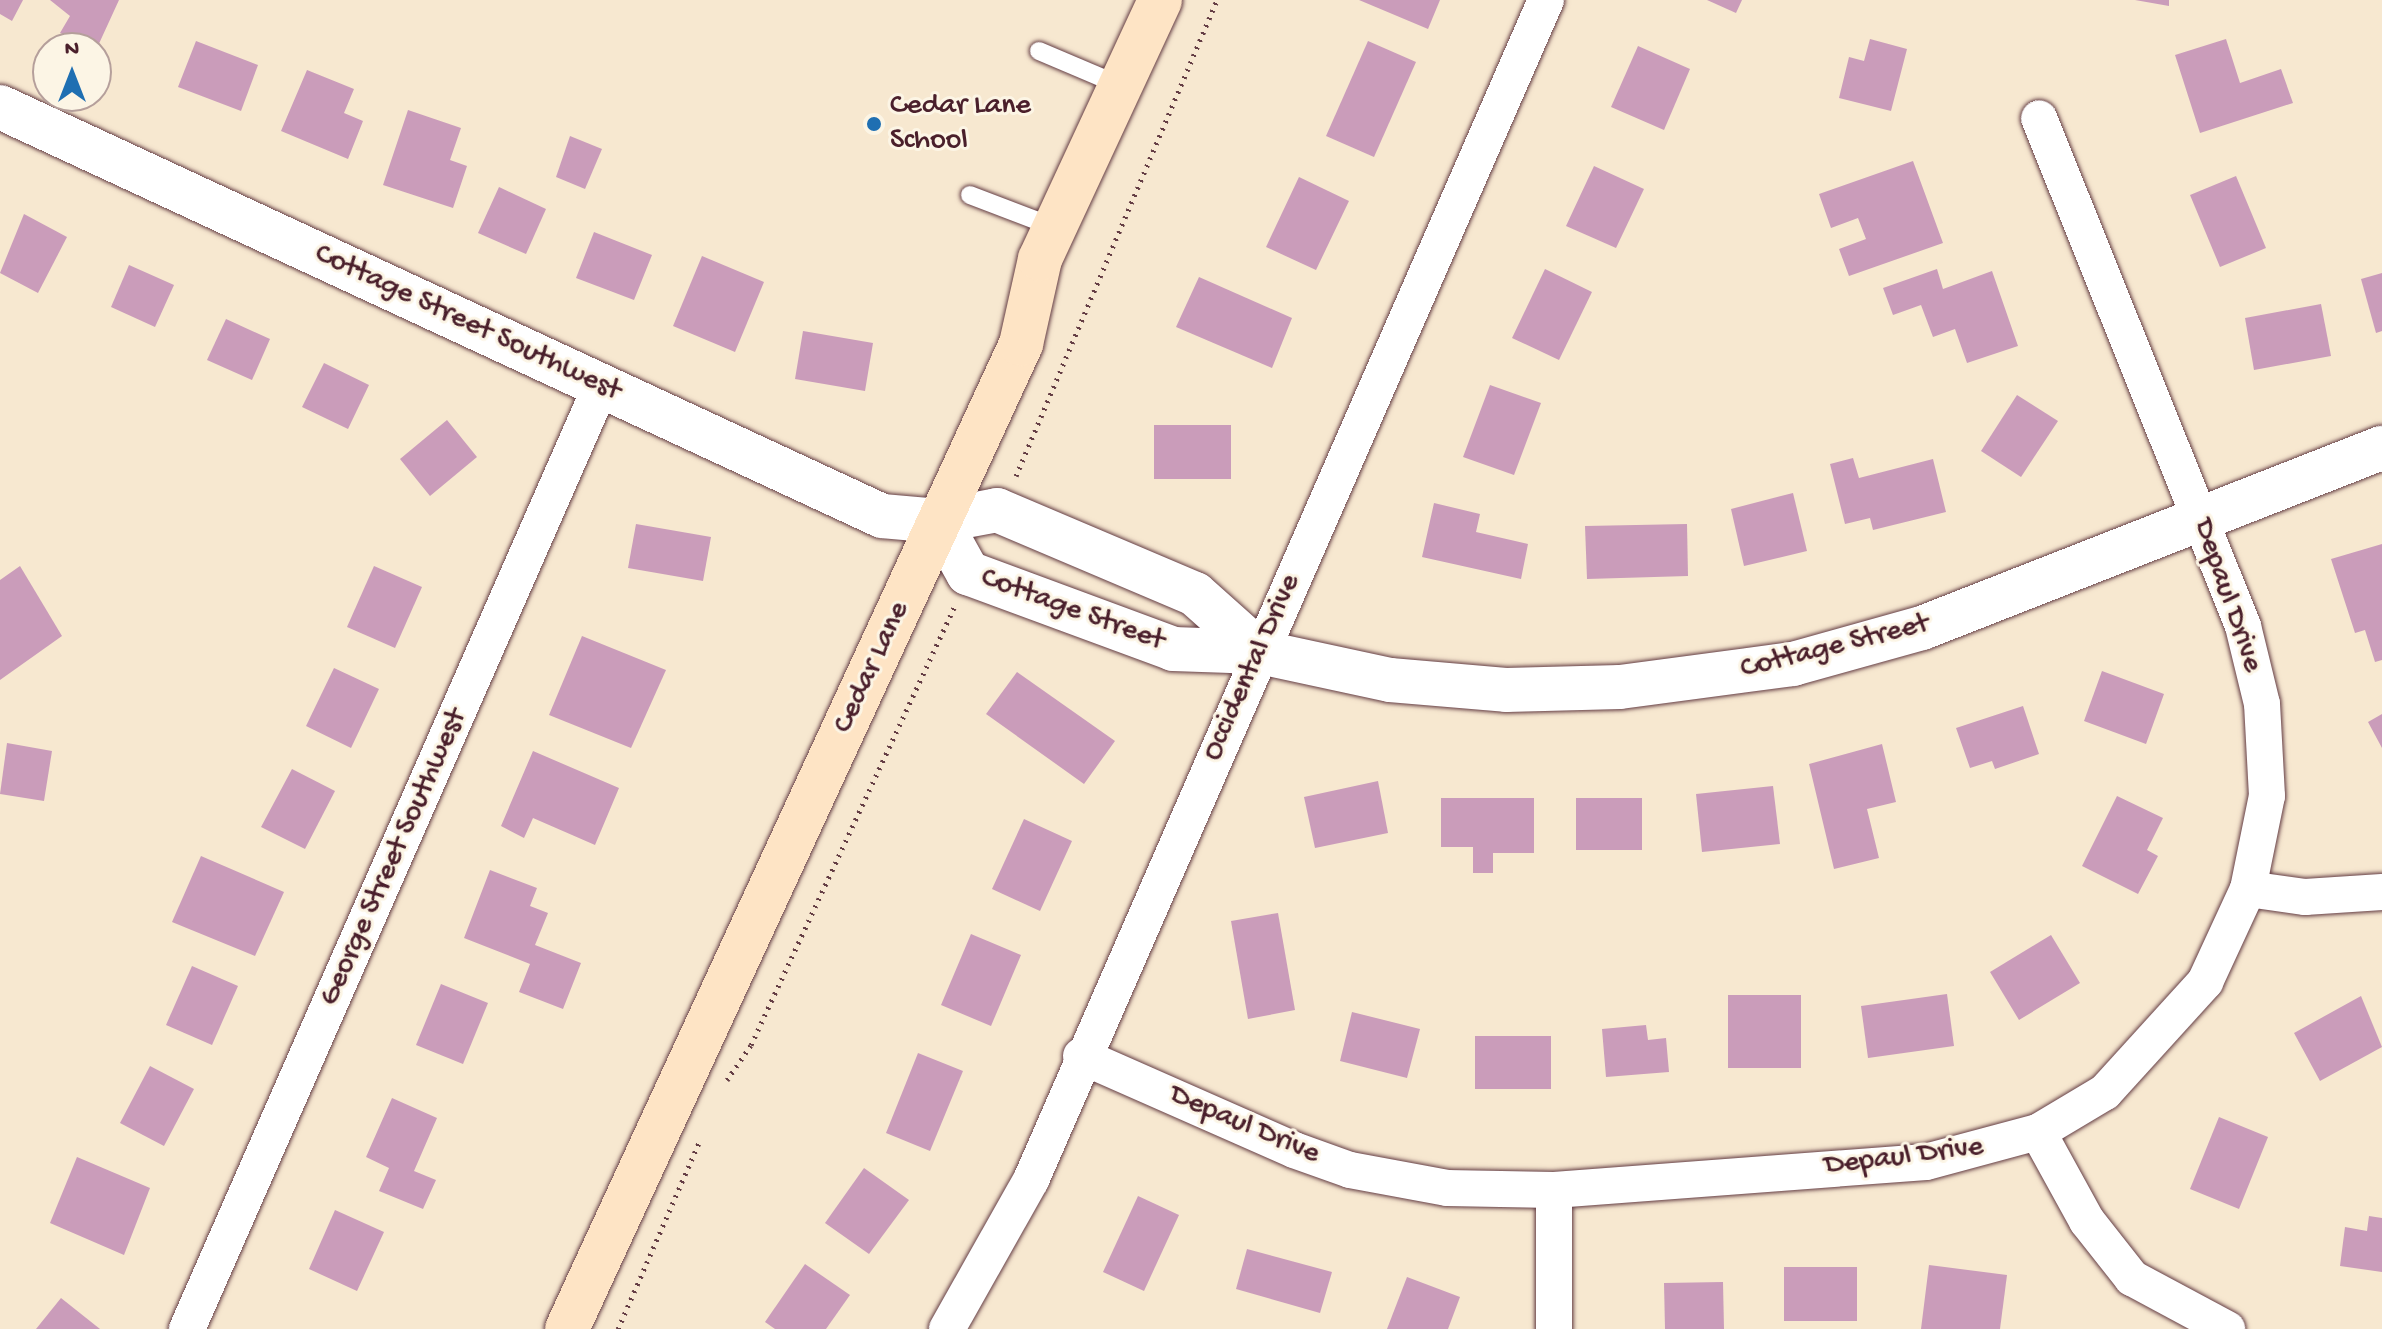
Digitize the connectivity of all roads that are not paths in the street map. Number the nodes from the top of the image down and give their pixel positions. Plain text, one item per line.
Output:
1 (1160, 0) edge
2 (1546, 0) edge
3 (1039, 51) dead end
4 (1119, 85) junction
5 (0, 107) edge
6 (2039, 118) dead end
7 (970, 195) dead end
8 (1054, 227) junction
9 (601, 386) junction
10 (2382, 448) edge
11 (2200, 519) junction
12 (939, 521) junction
13 (1260, 652) junction
14 (2248, 889) junction
15 (2382, 892) edge
16 (1081, 1056) junction
17 (2038, 1132) junction
18 (1554, 1190) junction
19 (187, 1329) edge
20 (567, 1329) edge
21 (947, 1329) edge
22 (1554, 1329) edge
23 (2227, 1329) edge

1 - 4 main road, Cedar Lane
2 - 13 street, Occidental Drive
3 - 4 lane
4 - 8 main road, Cedar Lane
5 - 9 street, Cottage Street Southwest
6 - 11 street, Depaul Drive
7 - 8 lane
8 - 12 main road, Cedar Lane
9 - 12 street, Cottage Street Southwest
9 - 19 street, George Street Southwest
10 - 11 street, Cottage Street
11 - 13 street, Cottage Street
11 - 14 street, Depaul Drive
12 - 13 street, Cottage Street
12 - 13 street, Cottage Street
12 - 20 main road, Cedar Lane
13 - 16 street, Occidental Drive
14 - 15 street
14 - 17 street, Depaul Drive
16 - 18 street, Depaul Drive
16 - 21 street, Occidental Drive
17 - 18 street, Depaul Drive
17 - 23 street
18 - 22 street

